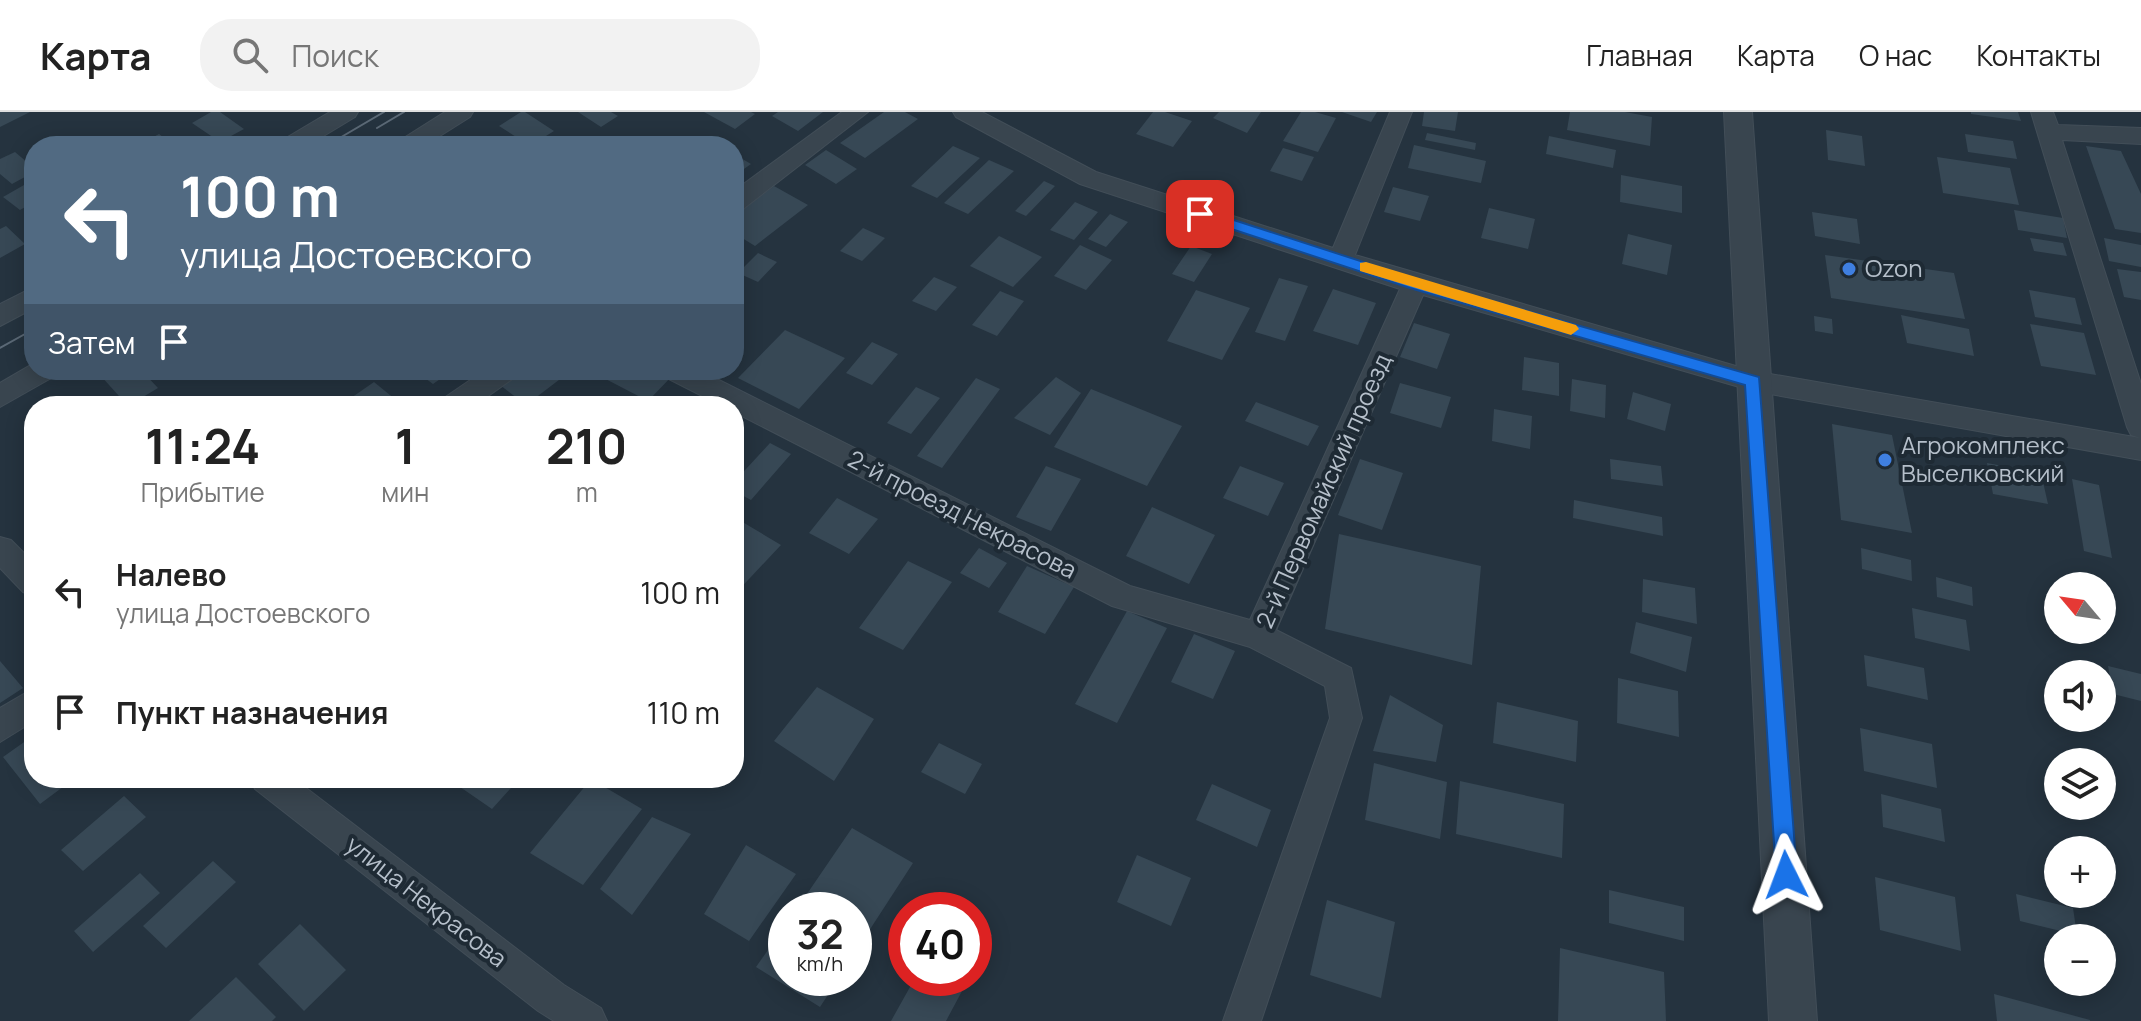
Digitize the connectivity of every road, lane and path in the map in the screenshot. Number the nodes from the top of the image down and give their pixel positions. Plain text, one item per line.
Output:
1 (347, 112) edge
2 (462, 112) edge
3 (857, 112) edge
4 (964, 112) edge
5 (1401, 112) edge
6 (1738, 112) edge
7 (2046, 122) edge
8 (306, 136) edge
9 (423, 136) edge
10 (2141, 136) edge
11 (744, 196) edge
12 (1341, 258) junction
13 (1415, 284) junction
14 (24, 302) edge
15 (0, 316) edge
16 (26, 380) edge
17 (491, 380) edge
18 (695, 380) edge
19 (1753, 381) junction
20 (0, 396) edge
21 (468, 396) edge
22 (726, 396) edge
23 (744, 405) edge
24 (2141, 427) edge
25 (2141, 449) edge
26 (0, 549) edge
27 (24, 573) edge
28 (1258, 636) junction
29 (24, 710) edge
30 (0, 727) edge
31 (280, 788) edge
32 (588, 1021) edge
33 (1242, 1021) edge
34 (1793, 1021) edge

1 - 8 street
2 - 9 street
3 - 11 street
4 - 12 street
5 - 12 street
6 - 19 street
7 - 10 street
7 - 24 street
12 - 13 street
13 - 19 street
13 - 28 street, 2-й Первомайский проезд
14 - 15 street
16 - 20 street
17 - 21 street
18 - 22 street, 2-й проезд Некрасова
19 - 25 street
19 - 34 street
23 - 28 street, 2-й проезд Некрасова
26 - 27 street
28 - 33 street, 2-й Первомайский проезд
29 - 30 street
31 - 32 street, улица Некрасова

